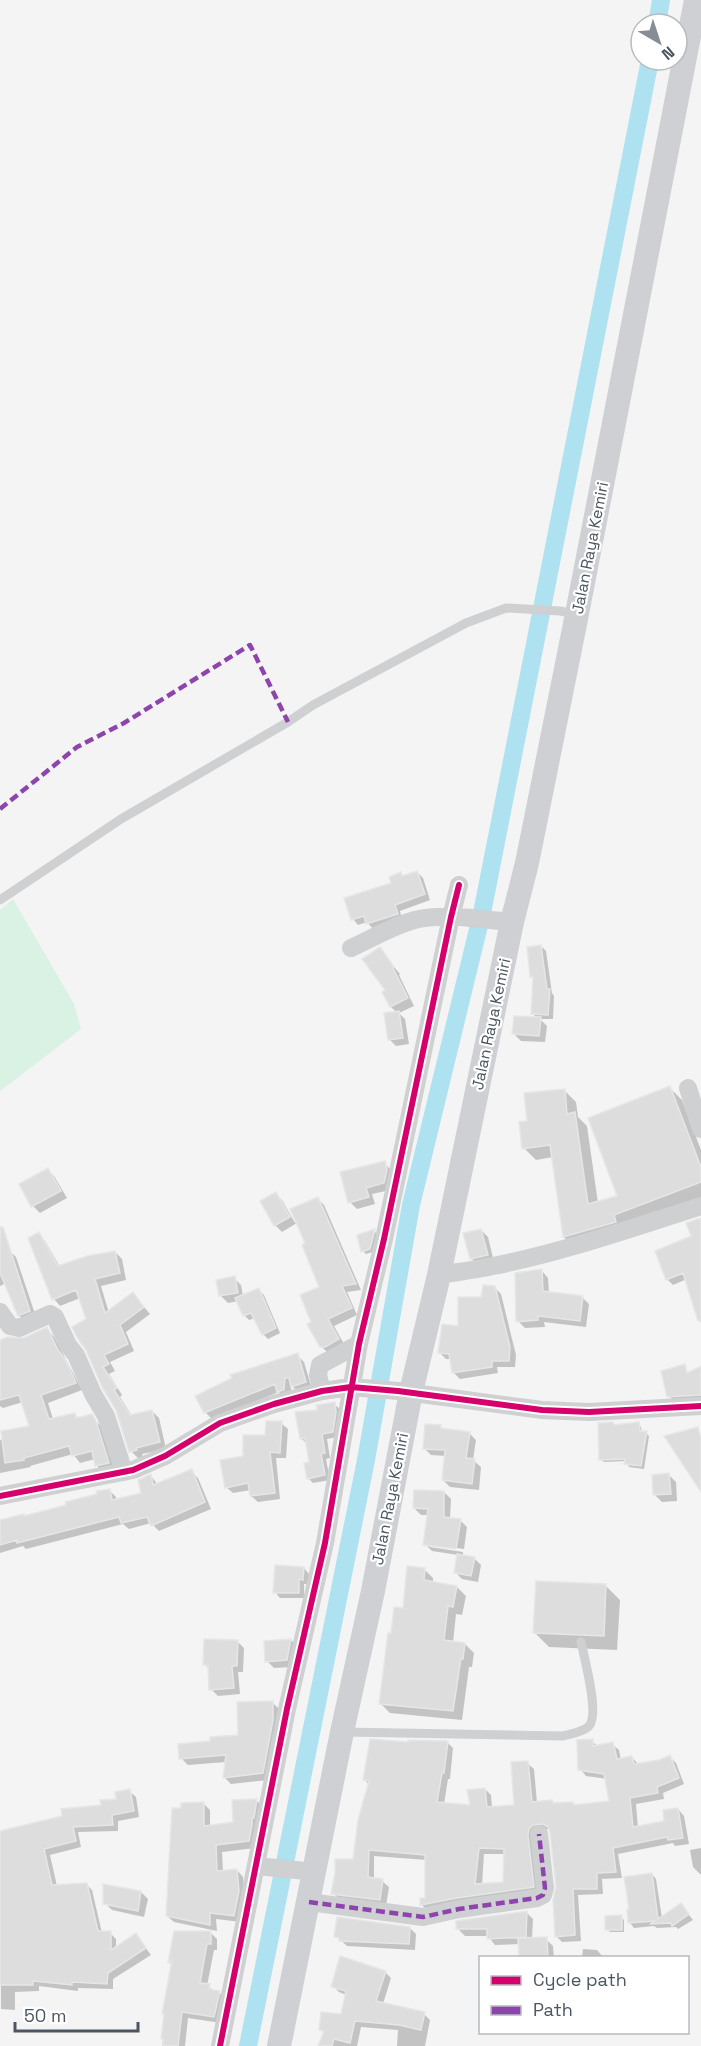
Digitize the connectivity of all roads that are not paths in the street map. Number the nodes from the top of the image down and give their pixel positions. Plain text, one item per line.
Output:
1 (696, 0) edge
2 (568, 613) junction
3 (459, 885) dead end
4 (0, 900) edge
5 (454, 918) junction
6 (507, 922) junction
7 (351, 948) dead end
8 (688, 1088) dead end
9 (701, 1129) edge
10 (701, 1206) edge
11 (439, 1275) junction
12 (1, 1317) edge
13 (359, 1344) junction
14 (355, 1388) junction
15 (322, 1391) junction
16 (404, 1391) junction
17 (701, 1406) edge
18 (124, 1472) junction
19 (0, 1496) edge
20 (581, 1642) dead end
21 (342, 1732) junction
22 (539, 1834) dead end
23 (260, 1866) junction
24 (308, 1872) junction
25 (309, 1902) junction
26 (220, 2046) edge
27 (279, 2046) edge

1 - 2 main road, Jalan Raya Kemiri
2 - 4 lane
2 - 6 main road, Jalan Raya Kemiri
3 - 5 street
5 - 6 street
5 - 7 street
5 - 13 street
6 - 11 main road, Jalan Raya Kemiri
8 - 9 street
10 - 11 street
11 - 16 main road, Jalan Raya Kemiri
12 - 18 street
13 - 14 street
13 - 15 street
14 - 15 street
14 - 16 street
14 - 23 street
15 - 18 street
16 - 17 street
16 - 21 main road, Jalan Raya Kemiri
18 - 19 street
20 - 21 lane
21 - 24 main road, Jalan Raya Kemiri
22 - 25 street
23 - 24 street
23 - 26 street
24 - 25 main road, Jalan Raya Kemiri
25 - 27 main road, Jalan Raya Kemiri

